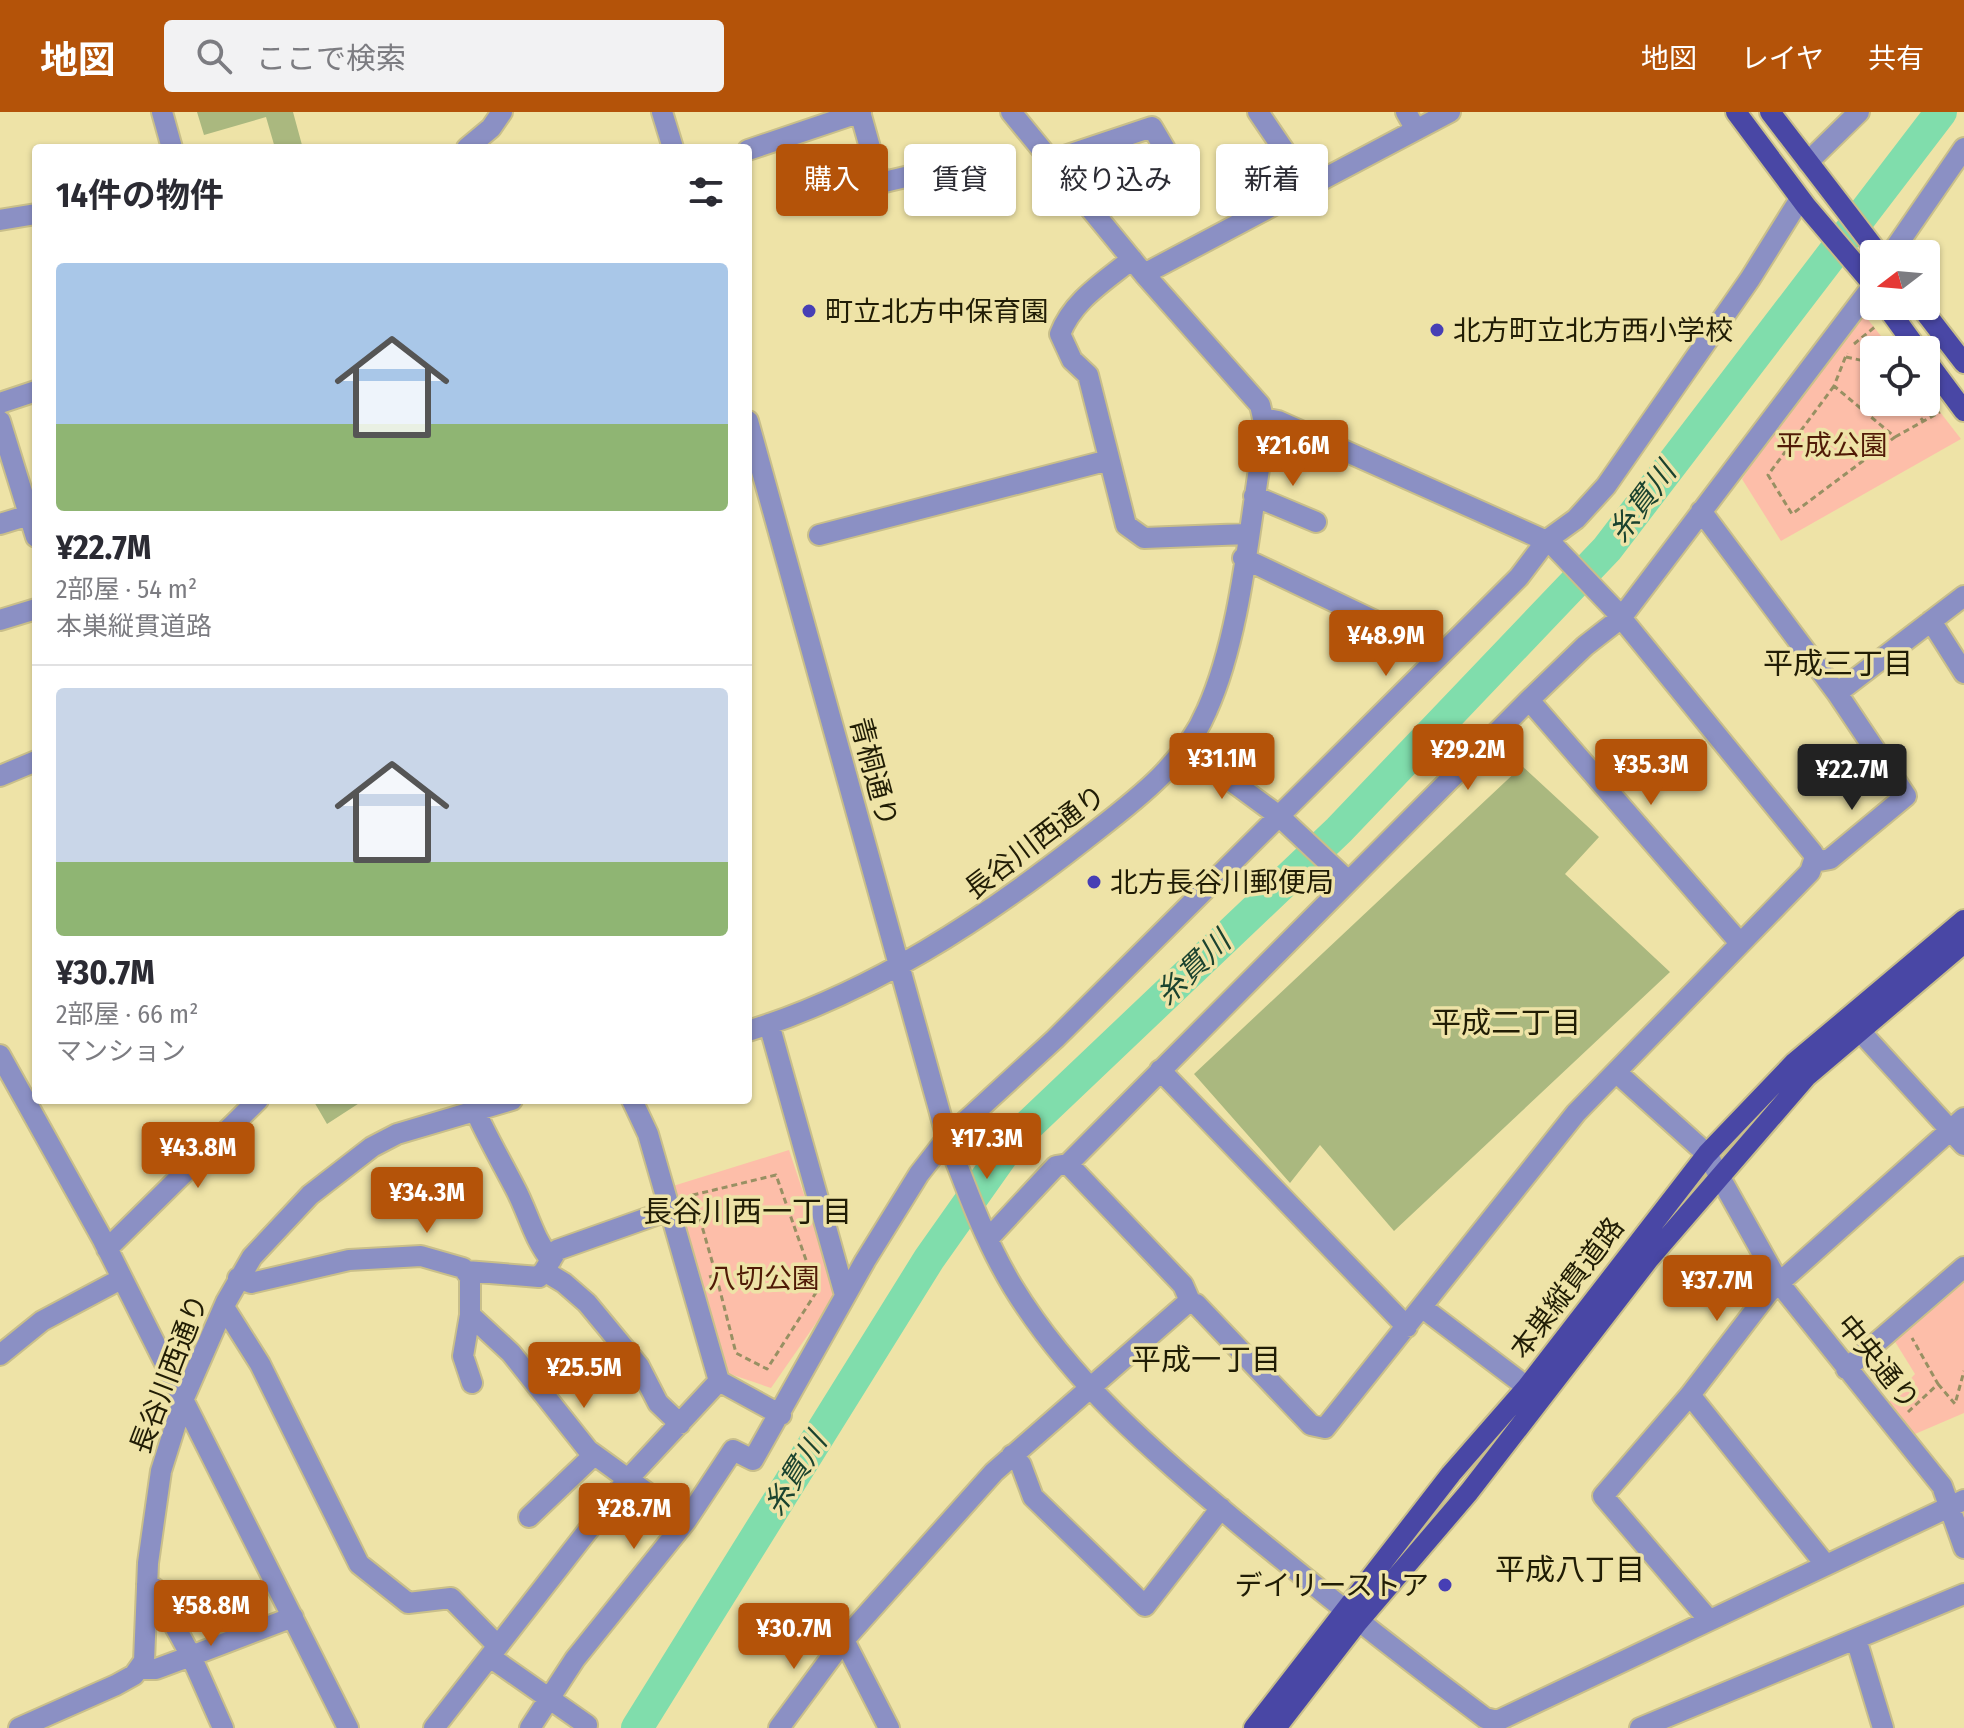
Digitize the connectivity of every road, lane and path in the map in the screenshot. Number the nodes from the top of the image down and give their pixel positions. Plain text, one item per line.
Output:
1 (162, 112) edge
2 (502, 112) edge
3 (662, 112) edge
4 (860, 112) edge
5 (1011, 112) edge
6 (1258, 112) edge
7 (1450, 112) edge
8 (1736, 112) edge
9 (1770, 112) edge
10 (1859, 112) edge
11 (1411, 121) edge
12 (171, 144) edge
13 (472, 144) edge
14 (672, 144) edge
15 (1036, 144) edge
16 (1101, 144) edge
17 (1162, 144) edge
18 (1280, 144) edge
19 (752, 149) edge
20 (1961, 161) edge
21 (1808, 162) junction
22 (1328, 175) edge
23 (904, 177) edge
24 (1803, 203) junction
25 (32, 215) edge
26 (1096, 216) edge
27 (1247, 216) edge
28 (0, 220) edge
29 (1871, 240) edge
30 (1892, 240) edge
31 (1138, 267) junction
32 (1860, 270) edge
33 (1860, 303) edge
34 (1877, 320) edge
35 (1931, 320) edge
36 (1846, 357) junction
37 (1860, 360) edge
38 (1964, 363) edge
39 (1940, 379) edge
40 (1834, 386) junction
41 (32, 392) edge
42 (0, 403) edge
43 (1961, 407) edge
44 (1919, 416) edge
45 (1263, 418) junction
46 (0, 421) edge
47 (1923, 421) junction
48 (752, 435) edge
49 (1895, 437) junction
50 (1109, 460) junction
51 (1254, 496) junction
52 (32, 511) edge
53 (1701, 511) junction
54 (32, 514) edge
55 (1316, 522) dead end
56 (0, 524) edge
57 (1247, 534) junction
58 (819, 535) dead end
59 (1549, 542) junction
60 (1243, 558) junction
61 (1964, 596) edge
62 (32, 610) edge
63 (1618, 614) junction
64 (0, 620) edge
65 (1931, 621) junction
66 (1442, 653) junction
67 (1964, 673) edge
68 (1837, 693) junction
69 (1529, 700) junction
70 (1185, 747) junction
71 (32, 763) edge
72 (0, 776) edge
73 (1282, 819) junction
74 (1814, 862) junction
75 (1344, 878) junction
76 (1964, 920) edge
77 (1740, 943) junction
78 (1964, 943) edge
79 (899, 965) junction
80 (769, 1024) junction
81 (1853, 1024) junction
82 (752, 1030) edge
83 (0, 1055) edge
84 (1160, 1070) junction
85 (1616, 1072) junction
86 (254, 1104) edge
87 (497, 1104) edge
88 (634, 1104) edge
89 (440, 1109) edge
90 (475, 1110) junction
91 (1960, 1131) edge
92 (947, 1138) junction
93 (1707, 1154) junction
94 (1068, 1164) junction
95 (1720, 1177) junction
96 (670, 1210) junction
97 (988, 1239) junction
98 (107, 1249) junction
99 (547, 1266) junction
100 (1964, 1267) edge
101 (466, 1271) junction
102 (716, 1275) junction
103 (238, 1278) junction
104 (121, 1279) junction
105 (690, 1283) junction
106 (1779, 1283) junction
107 (845, 1295) junction
108 (1190, 1301) junction
109 (224, 1307) junction
110 (1423, 1308) junction
111 (470, 1315) junction
112 (1407, 1327) junction
113 (1921, 1329) dead end
114 (0, 1355) edge
115 (1846, 1369) junction
116 (1964, 1371) edge
117 (719, 1381) junction
118 (472, 1383) dead end
119 (1938, 1384) junction
120 (1088, 1386) junction
121 (1527, 1387) junction
122 (1690, 1395) junction
123 (184, 1398) junction
124 (781, 1415) junction
125 (680, 1424) junction
126 (1894, 1426) junction
127 (594, 1455) junction
128 (1012, 1455) junction
129 (628, 1479) junction
130 (1958, 1504) edge
131 (1221, 1508) junction
132 (529, 1517) dead end
133 (686, 1521) junction
134 (1964, 1548) edge
135 (1825, 1564) junction
136 (147, 1584) junction
137 (1964, 1594) edge
138 (1351, 1616) junction
139 (293, 1617) junction
140 (1709, 1620) junction
141 (1856, 1639) junction
142 (844, 1640) junction
143 (494, 1651) junction
144 (191, 1656) junction
145 (140, 1669) junction
146 (549, 1698) junction
147 (1480, 1723) edge
148 (587, 1725) dead end
149 (19, 1728) edge
150 (223, 1728) edge
151 (348, 1728) edge
152 (434, 1728) edge
153 (530, 1728) edge
154 (779, 1728) edge
155 (889, 1728) edge
156 (1254, 1728) edge
157 (1276, 1728) edge
158 (1640, 1728) edge
159 (1883, 1728) edge

1 - 12 street
2 - 13 street
3 - 14 street
4 - 19 street
4 - 23 street
5 - 15 street
6 - 18 street
7 - 11 street
8 - 24 main road
9 - 21 main road
10 - 21 street
11 - 22 street
16 - 17 street
20 - 30 street
21 - 29 main road
24 - 32 main road
24 - 59 street
25 - 28 street
26 - 31 street
27 - 31 street
31 - 45 street
31 - 50 street
33 - 53 street
34 - 36 path
35 - 38 main road
36 - 37 path
36 - 40 path
39 - 43 main road
40 - 49 path
40 - 49 path
41 - 42 street
43 - 47 path
44 - 47 path
45 - 51 street, 長谷川西通り
45 - 59 street
46 - 52 street
47 - 49 path
48 - 79 street, 青桐通り
50 - 57 street
50 - 58 street
51 - 55 street
51 - 57 street, 長谷川西通り
53 - 63 street
53 - 68 street
54 - 56 street
57 - 60 street, 長谷川西通り
59 - 63 street
59 - 66 street
60 - 66 street
60 - 70 street, 長谷川西通り
61 - 65 street
62 - 64 street
63 - 69 street
63 - 74 street
65 - 67 street
65 - 68 street
66 - 73 street
68 - 74 street
69 - 75 street
69 - 77 street
70 - 73 street
70 - 79 street, 長谷川西通り
71 - 72 street
73 - 75 street
73 - 92 street
74 - 77 street
75 - 84 street
76 - 81 main road, 本巣縦貫道路
77 - 85 street
78 - 81 main road, 本巣縦貫道路
79 - 80 street, 長谷川西通り
79 - 92 street, 青桐通り
80 - 82 street, 長谷川西通り
80 - 107 street
81 - 91 street
81 - 93 main road, 本巣縦貫道路
81 - 95 main road, 本巣縦貫道路
83 - 98 street
84 - 94 street
84 - 112 street
85 - 93 street, 中央通り
85 - 110 street
86 - 98 street
87 - 90 street, 長谷川西通り
88 - 96 street
89 - 90 street, 長谷川西通り
89 - 103 street, 長谷川西通り
90 - 99 street
91 - 106 street
92 - 97 street, 青桐通り
92 - 107 street
93 - 95 street, 中央通り
93 - 121 main road, 本巣縦貫道路
94 - 97 street
94 - 108 street
95 - 106 street, 中央通り
95 - 138 main road, 本巣縦貫道路
96 - 99 street
96 - 105 street
97 - 120 street, 青桐通り
98 - 104 street
99 - 101 street
99 - 125 street
100 - 115 street
101 - 103 street
101 - 111 street
102 - 102 path
102 - 105 path
103 - 109 street, 長谷川西通り
104 - 114 street
104 - 123 street
105 - 117 street
106 - 115 street, 中央通り
106 - 122 street
107 - 124 street
108 - 112 street
108 - 120 street
109 - 123 street, 長谷川西通り
109 - 143 street
110 - 112 street
110 - 121 street
111 - 118 street
111 - 127 street
113 - 119 path
115 - 126 street, 中央通り
116 - 119 path
117 - 124 street
117 - 125 street
119 - 126 path
120 - 128 street
120 - 131 street, 青桐通り
121 - 138 main road, 本巣縦貫道路
122 - 135 street
122 - 140 street
123 - 136 street, 長谷川西通り
123 - 139 street
124 - 133 street
125 - 129 street
126 - 130 street, 中央通り
127 - 129 street
127 - 132 street
128 - 131 street
128 - 142 street
129 - 133 street
129 - 143 street
130 - 134 street, 中央通り
130 - 135 street
131 - 138 street, 青桐通り
133 - 146 street
135 - 140 street
136 - 144 street
136 - 145 street, 長谷川西通り
137 - 141 street
138 - 147 street, 青桐通り
138 - 156 main road, 本巣縦貫道路
138 - 157 main road, 本巣縦貫道路
139 - 144 street
139 - 151 street
140 - 147 street
141 - 158 street
141 - 159 street
142 - 154 street
142 - 155 street
143 - 146 street
143 - 152 street
144 - 145 street
144 - 150 street
145 - 149 street
146 - 148 street
146 - 153 street

